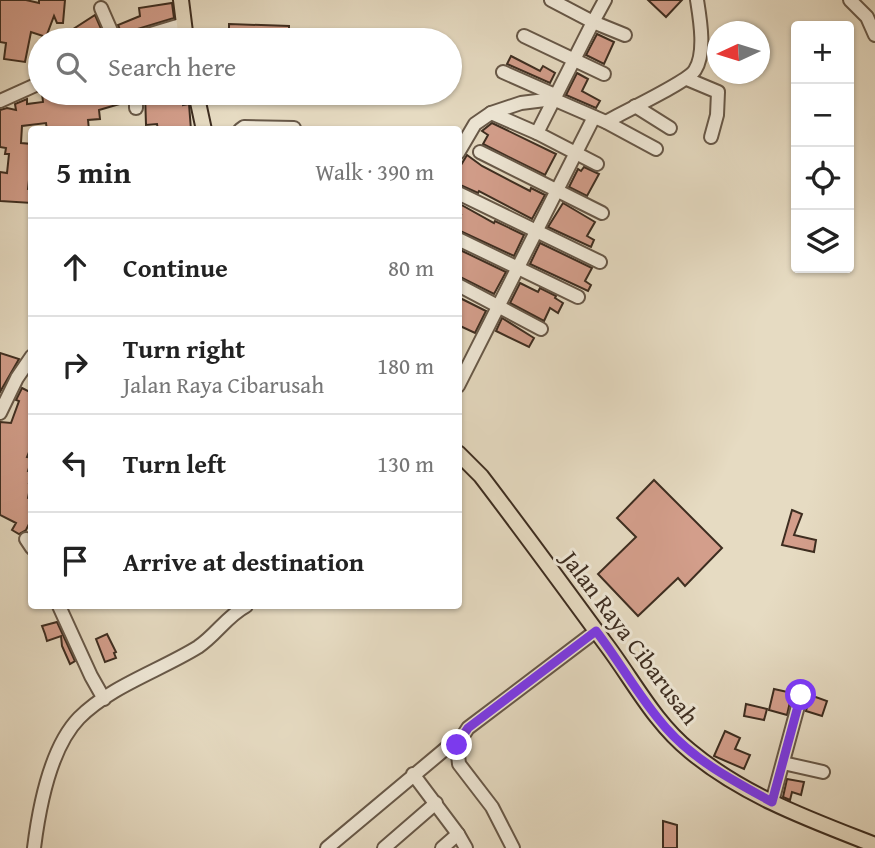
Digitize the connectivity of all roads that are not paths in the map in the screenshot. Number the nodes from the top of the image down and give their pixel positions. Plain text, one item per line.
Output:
1 (181, 0) edge
2 (551, 0) edge
3 (605, 0) edge
4 (697, 0) edge
5 (850, 0) edge
6 (101, 8) dead end
7 (593, 22) junction
8 (184, 24) junction
9 (110, 28) edge
10 (171, 28) edge
11 (184, 28) edge
12 (625, 35) dead end
13 (875, 35) edge
14 (524, 36) dead end
15 (573, 59) junction
16 (503, 72) dead end
17 (604, 74) dead end
18 (687, 79) junction
19 (28, 88) edge
20 (554, 97) junction
21 (0, 101) edge
22 (199, 105) edge
23 (635, 106) junction
24 (491, 113) junction
25 (600, 119) junction
26 (203, 126) edge
27 (670, 128) dead end
28 (537, 133) junction
29 (711, 137) dead end
30 (462, 146) edge
31 (656, 149) dead end
32 (480, 152) dead end
33 (576, 154) junction
34 (597, 164) dead end
35 (557, 192) junction
36 (462, 195) edge
37 (602, 213) dead end
38 (536, 230) junction
39 (462, 241) edge
40 (600, 262) dead end
41 (517, 267) junction
42 (462, 287) edge
43 (578, 297) dead end
44 (498, 306) junction
45 (541, 329) dead end
46 (28, 362) edge
47 (462, 379) edge
48 (0, 413) edge
49 (462, 457) edge
50 (60, 609) edge
51 (242, 609) edge
52 (596, 631) junction
53 (801, 695) dead end
54 (104, 699) junction
55 (457, 745) junction
56 (783, 764) junction
57 (823, 772) dead end
58 (413, 775) junction
59 (772, 802) junction
60 (436, 803) junction
61 (458, 834) junction
62 (875, 845) edge
63 (34, 848) edge
64 (327, 848) edge
65 (384, 848) edge
66 (442, 848) edge
67 (466, 848) edge
68 (513, 848) edge

1 - 8 main road
2 - 7 street
3 - 7 street
4 - 18 street
5 - 13 street
6 - 9 street
7 - 12 street
7 - 15 street
8 - 10 street
8 - 11 main road
14 - 15 street
15 - 17 street
15 - 20 street
16 - 20 street
18 - 23 street
18 - 29 street
19 - 21 street
20 - 24 street
20 - 25 street
20 - 28 street
22 - 26 main road
23 - 25 street
23 - 27 street
24 - 28 street
24 - 30 street
25 - 31 street
25 - 33 street
28 - 33 street
32 - 35 street
33 - 34 street
33 - 35 street
35 - 37 street
35 - 38 street
36 - 38 street
38 - 40 street
38 - 41 street
39 - 41 street
41 - 43 street
41 - 44 street
42 - 44 street
44 - 45 street
44 - 47 street
46 - 48 street
49 - 52 main road, Jalan Raya Cibarusah
50 - 54 street
51 - 54 street
52 - 55 street
52 - 59 main road, Jalan Raya Cibarusah
53 - 56 street
54 - 63 street
55 - 58 street
55 - 68 street
56 - 57 street
56 - 59 street
58 - 60 street
58 - 64 street
59 - 62 main road, Jalan Raya Cibarusah
60 - 61 street
60 - 65 street
61 - 66 street
61 - 67 street

